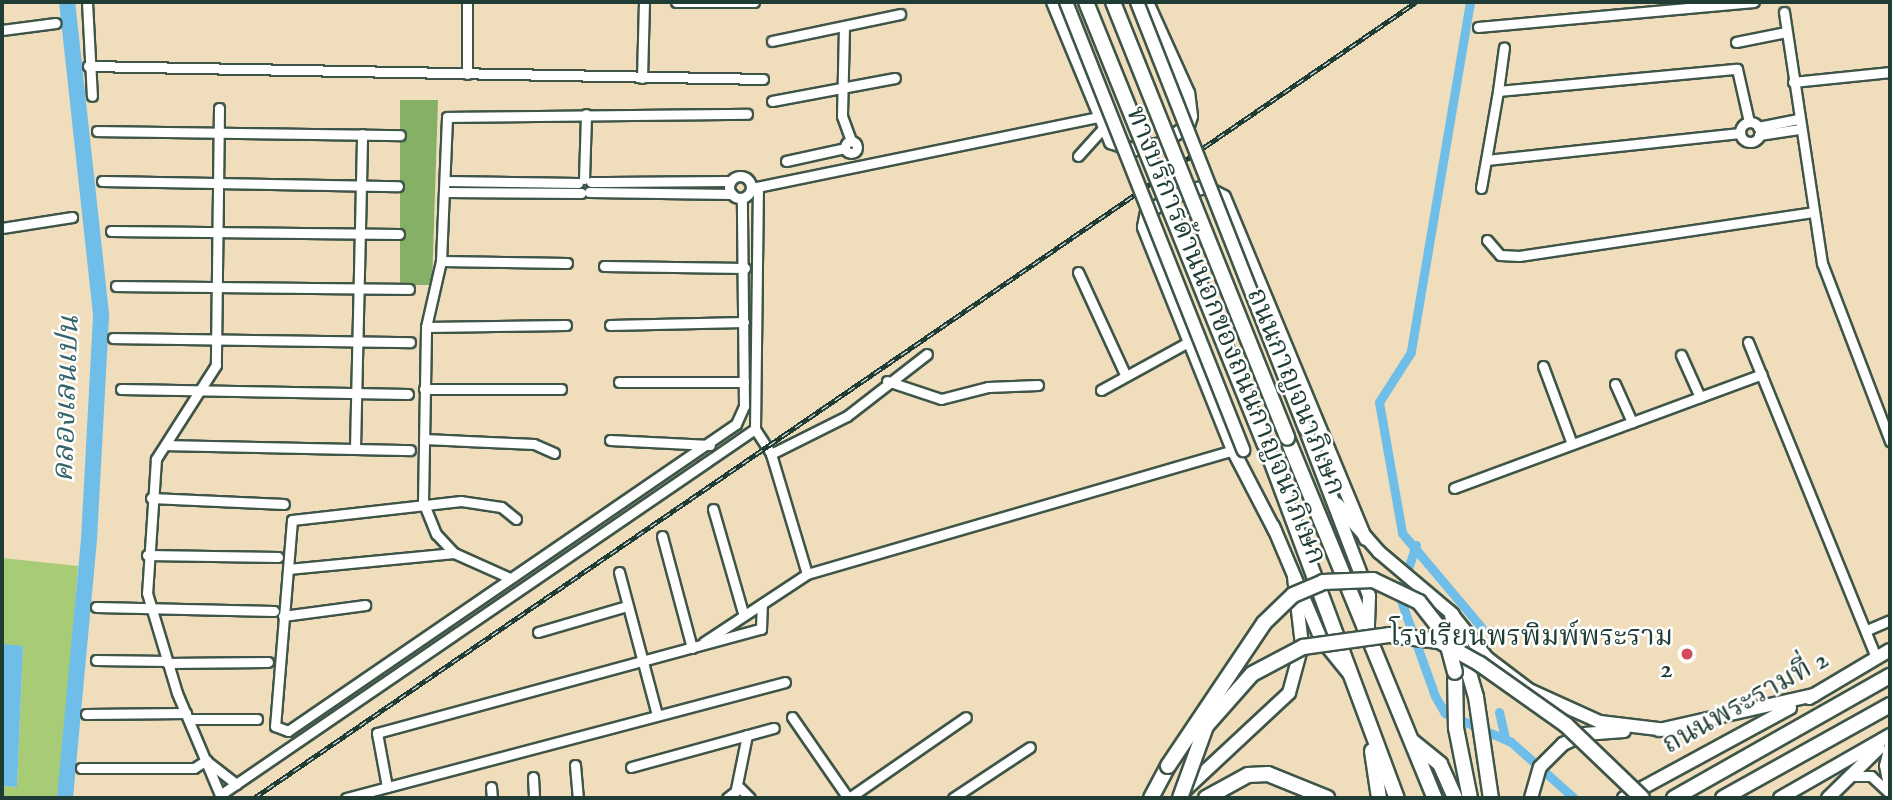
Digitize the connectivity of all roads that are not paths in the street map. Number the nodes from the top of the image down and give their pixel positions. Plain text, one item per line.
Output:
1 (87, 2) edge
2 (467, 2) edge
3 (644, 2) edge
4 (676, 2) edge
5 (754, 2) edge
6 (1054, 2) edge
7 (1066, 2) edge
8 (1086, 2) edge
9 (1113, 2) edge
10 (1137, 2) edge
11 (1147, 2) edge
12 (1754, 2) edge
13 (1784, 12) dead end
14 (900, 14) dead end
15 (56, 23) dead end
16 (844, 27) junction
17 (1478, 27) dead end
18 (2, 30) edge
19 (1786, 32) junction
20 (772, 41) dead end
21 (1736, 42) dead end
22 (1504, 47) dead end
23 (88, 66) junction
24 (1890, 72) edge
25 (467, 74) junction
26 (642, 78) junction
27 (895, 78) dead end
28 (763, 79) dead end
29 (1793, 82) junction
30 (842, 89) junction
31 (1499, 91) junction
32 (92, 96) dead end
33 (772, 101) dead end
34 (219, 108) dead end
35 (586, 114) junction
36 (747, 114) dead end
37 (1101, 122) junction
38 (1749, 122) junction
39 (1798, 124) junction
40 (97, 131) dead end
41 (1759, 131) junction
42 (220, 133) junction
43 (1740, 133) junction
44 (362, 134) junction
45 (400, 135) dead end
46 (850, 148) junction
47 (1078, 156) dead end
48 (1486, 160) junction
49 (786, 162) dead end
50 (856, 171) junction
51 (102, 181) dead end
52 (445, 181) junction
53 (730, 181) junction
54 (219, 183) junction
55 (362, 185) junction
56 (398, 186) dead end
57 (585, 186) junction
58 (1481, 188) dead end
59 (755, 189) junction
60 (445, 192) junction
61 (732, 194) junction
62 (742, 198) junction
63 (1813, 212) junction
64 (72, 217) dead end
65 (2, 228) edge
66 (111, 232) dead end
67 (218, 233) junction
68 (399, 234) dead end
69 (361, 235) junction
70 (1487, 240) dead end
71 (442, 261) junction
72 (567, 263) dead end
73 (604, 266) dead end
74 (745, 268) junction
75 (1078, 272) dead end
76 (116, 286) dead end
77 (218, 289) junction
78 (361, 289) junction
79 (409, 289) dead end
80 (744, 322) junction
81 (566, 324) dead end
82 (610, 325) dead end
83 (426, 327) junction
84 (113, 338) dead end
85 (217, 340) junction
86 (360, 341) junction
87 (1190, 341) junction
88 (410, 342) dead end
89 (1748, 342) dead end
90 (927, 354) dead end
91 (1681, 355) dead end
92 (1543, 366) dead end
93 (1762, 373) junction
94 (1125, 374) junction
95 (887, 381) junction
96 (620, 382) dead end
97 (744, 383) junction
98 (1038, 384) dead end
99 (1615, 384) dead end
100 (561, 388) dead end
101 (121, 389) dead end
102 (424, 389) junction
103 (1101, 390) dead end
104 (202, 393) junction
105 (408, 394) dead end
106 (358, 395) junction
107 (1700, 397) junction
108 (1632, 422) junction
109 (755, 429) junction
110 (424, 439) junction
111 (610, 440) dead end
112 (1890, 442) edge
113 (1572, 444) junction
114 (166, 445) junction
115 (710, 445) junction
116 (355, 448) junction
117 (410, 450) dead end
118 (1238, 450) junction
119 (554, 453) dead end
120 (771, 454) junction
121 (1454, 488) dead end
122 (151, 498) junction
123 (424, 502) junction
124 (284, 504) dead end
125 (1337, 504) junction
126 (713, 509) dead end
127 (516, 519) dead end
128 (662, 536) dead end
129 (1366, 539) junction
130 (454, 553) junction
131 (148, 555) junction
132 (278, 557) dead end
133 (288, 569) junction
134 (619, 572) dead end
135 (807, 573) junction
136 (1294, 577) junction
137 (510, 578) junction
138 (762, 604) junction
139 (365, 605) dead end
140 (627, 606) junction
141 (96, 607) dead end
142 (150, 607) junction
143 (743, 613) junction
144 (278, 614) junction
145 (1452, 615) junction
146 (1890, 620) edge
147 (1867, 630) junction
148 (538, 632) dead end
149 (1368, 632) junction
150 (695, 647) junction
151 (1890, 650) edge
152 (1876, 658) junction
153 (96, 660) dead end
154 (642, 661) junction
155 (167, 662) junction
156 (268, 662) dead end
157 (1890, 676) edge
158 (1353, 679) junction
159 (785, 681) dead end
160 (1814, 695) junction
161 (1890, 705) edge
162 (86, 714) dead end
163 (657, 715) junction
164 (188, 716) junction
165 (792, 717) dead end
166 (966, 717) dead end
167 (257, 719) dead end
168 (774, 727) dead end
169 (1667, 730) junction
170 (747, 735) junction
171 (1370, 735) junction
172 (1890, 738) edge
173 (1413, 743) junction
174 (1030, 747) dead end
175 (208, 761) junction
176 (575, 765) dead end
177 (631, 767) dead end
178 (81, 768) dead end
179 (533, 777) dead end
180 (1847, 777) junction
181 (236, 784) junction
182 (387, 787) junction
183 (491, 787) dead end
184 (1209, 794) edge
185 (1889, 794) edge
186 (731, 796) edge
187 (346, 798) edge
188 (492, 798) edge
189 (534, 798) edge
190 (578, 798) edge
191 (750, 798) edge
192 (849, 798) edge
193 (953, 798) edge
194 (1151, 798) edge
195 (1180, 798) edge
196 (1327, 798) edge
197 (1379, 798) edge
198 (1397, 798) edge
199 (1435, 798) edge
200 (1455, 798) edge
201 (1470, 798) edge
202 (1491, 798) edge
203 (1531, 798) edge
204 (1624, 798) edge
205 (1642, 798) edge
206 (1674, 798) edge
207 (1723, 798) edge
208 (1780, 798) edge
209 (1828, 798) edge

1 - 23 street
2 - 25 street
3 - 26 street
4 - 5 street
6 - 37 main road
7 - 118 main road, ทางบริการด้านนอกของถนนกาญจนาภิเษก, bridge
8 - 158 highway, ถนนกาญจนาภิเษก, bridge
9 - 149 highway, ถนนกาญจนาภิเษก, bridge
10 - 125 main road, bridge
11 - 37 main road
12 - 17 street
13 - 19 street
14 - 16 street
15 - 18 street
16 - 20 street
16 - 30 street
19 - 21 street
19 - 29 street
22 - 31 street
23 - 25 street
23 - 32 street
24 - 29 street
25 - 26 street
26 - 28 street
27 - 30 street
29 - 39 street
30 - 33 street
30 - 46 street
31 - 38 street
31 - 48 street
34 - 42 street
35 - 36 street
35 - 52 street
35 - 57 street
37 - 47 street
37 - 50 street
38 - 41 street
38 - 43 street
39 - 41 street
39 - 63 street
40 - 42 street
41 - 43 street
42 - 44 street
42 - 54 street
43 - 48 street
44 - 45 street
44 - 55 street
46 - 49 street
46 - 50 street
48 - 58 street
50 - 59 street
51 - 54 street
52 - 57 street
52 - 60 street
53 - 57 street
53 - 59 street
53 - 61 street
54 - 55 street
54 - 67 street
55 - 56 street
55 - 69 street
57 - 60 street
57 - 61 street
59 - 62 street
59 - 109 street
60 - 71 street
61 - 62 street
62 - 74 street
63 - 70 street
63 - 112 street
64 - 65 street
66 - 67 street
67 - 69 street
67 - 77 street
68 - 69 street
69 - 78 street
71 - 72 street
71 - 83 street
73 - 74 street
74 - 80 street
75 - 94 street
76 - 77 street
77 - 78 street
77 - 85 street
78 - 79 street
78 - 86 street
80 - 82 street
80 - 97 street
81 - 83 street
83 - 102 street
84 - 85 street
85 - 86 street
85 - 104 street
86 - 88 street
86 - 106 street
87 - 94 street
87 - 118 main road
87 - 129 main road
89 - 93 street
90 - 95 street
91 - 107 street
92 - 113 street
93 - 107 street
93 - 147 street
94 - 103 street
95 - 98 street
95 - 120 street
96 - 97 street
97 - 115 street
99 - 108 street
100 - 102 street
101 - 104 street
102 - 110 street
104 - 106 street
104 - 114 street
105 - 106 street
106 - 116 street
107 - 108 street
108 - 113 street
109 - 120 street
109 - 181 street
110 - 119 street
110 - 123 street
111 - 115 street
113 - 121 street
114 - 116 street
114 - 122 street
115 - 137 street
116 - 117 street
118 - 135 street
118 - 136 main road, ทางบริการด้านนอกของถนนกาญจนาภิเษก
120 - 135 street
122 - 124 street
122 - 131 street
123 - 127 street
123 - 130 street
123 - 133 street
125 - 129 main road
125 - 149 main road
126 - 143 street
128 - 150 street
129 - 145 main road
130 - 133 street
130 - 137 street
131 - 132 street
131 - 142 street
133 - 144 street
134 - 140 street
135 - 138 street
136 - 158 main road, ทางบริการด้านนอกของถนนกาญจนาภิเษก
136 - 195 main road
137 - 144 street
138 - 143 street
138 - 150 street
139 - 144 street
140 - 148 street
140 - 154 street
141 - 142 street
142 - 144 street
142 - 155 street
143 - 150 street
145 - 169 main road
145 - 202 highway
146 - 147 street
147 - 152 street
149 - 173 highway, ถนนกาญจนาภิเษก
150 - 154 street
151 - 152 main road, ถนนพระรามที่ 2
152 - 160 main road, ถนนพระรามที่ 2
153 - 155 street
154 - 163 street
154 - 182 street
155 - 156 street
155 - 164 street
157 - 206 highway, ถนนพระรามที่ 2
158 - 171 highway, ถนนกาญจนาภิเษก
159 - 163 street
160 - 169 main road
160 - 204 main road, ถนนพระรามที่ 2
161 - 207 highway
162 - 164 street
163 - 182 street
164 - 167 street
164 - 175 street
165 - 192 street
166 - 192 street
168 - 170 street
169 - 203 main road
170 - 177 street
170 - 186 street
171 - 197 highway
171 - 198 highway, ถนนกาญจนาภิเษก
172 - 180 main road
172 - 185 street
172 - 208 main road
173 - 199 highway, ถนนกาญจนาภิเษก
173 - 200 highway
174 - 193 street
175 - 178 street
175 - 181 street
175 - 181 street
176 - 190 street
179 - 189 street
180 - 185 street
180 - 209 main road
182 - 187 street
183 - 188 street
184 - 196 highway
186 - 191 street
194 - 201 highway, bridge
195 - 205 highway, bridge

